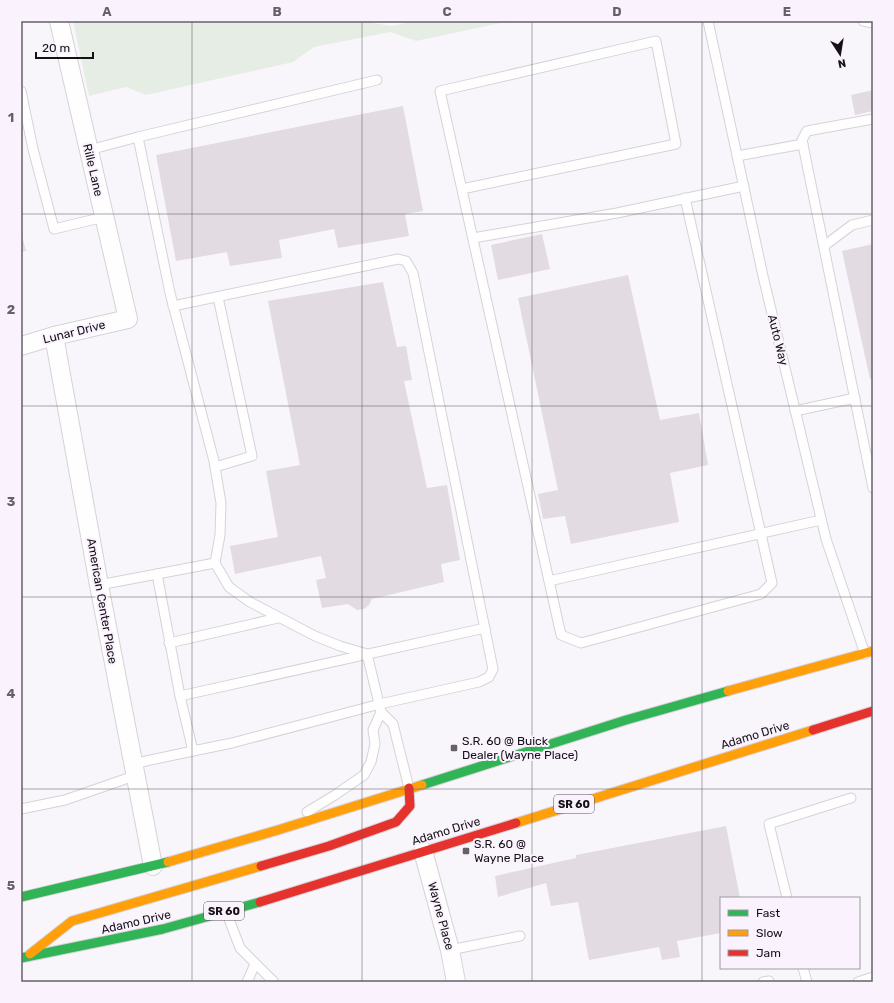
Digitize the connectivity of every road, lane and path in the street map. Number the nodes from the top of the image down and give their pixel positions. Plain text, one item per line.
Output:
1 (59, 21) edge
2 (708, 21) edge
3 (863, 21) edge
4 (873, 23) edge
5 (377, 80) dead end
6 (21, 91) edge
7 (873, 119) edge
8 (138, 137) junction
9 (803, 144) junction
10 (89, 150) junction
11 (737, 156) junction
12 (744, 186) junction
13 (462, 189) junction
14 (685, 198) junction
15 (104, 217) junction
16 (873, 220) edge
17 (473, 238) junction
18 (824, 246) junction
19 (218, 297) junction
20 (173, 306) junction
21 (128, 319) joint
22 (54, 336) junction
23 (21, 346) edge
24 (855, 398) junction
25 (795, 411) junction
26 (215, 467) junction
27 (873, 488) edge
28 (821, 520) junction
29 (762, 534) junction
30 (215, 563) junction
31 (156, 574) junction
32 (549, 581) junction
33 (98, 585) junction
34 (278, 618) junction
35 (485, 628) junction
36 (169, 643) junction
37 (869, 653) edge
38 (367, 654) junction
39 (180, 696) junction
40 (380, 708) junction
41 (873, 712) edge
42 (193, 752) junction
43 (133, 770) junction
44 (409, 788) junction
45 (851, 798) dead end
46 (21, 809) edge
47 (278, 830) junction
48 (423, 851) junction
49 (153, 866) junction
50 (21, 897) edge
51 (787, 897) edge
52 (226, 911) junction
53 (520, 936) dead end
54 (450, 950) junction
55 (23, 958) edge
56 (255, 964) junction
57 (804, 969) edge
58 (873, 977) edge
59 (247, 982) edge
60 (274, 982) edge
61 (456, 982) edge
62 (807, 982) edge
63 (858, 982) edge

1 - 10 street, Rille Lane
2 - 11 lane, Auto Way
3 - 4 lane
5 - 8 lane
6 - 15 lane
7 - 9 lane
8 - 10 lane
8 - 20 lane
9 - 11 lane
9 - 18 lane
10 - 15 street, Rille Lane
11 - 12 lane, Auto Way
12 - 14 lane
12 - 25 lane, Auto Way
13 - 13 lane
13 - 17 lane
14 - 17 lane
14 - 29 lane
15 - 21 street, Rille Lane
16 - 18 lane
17 - 32 lane
18 - 24 lane
19 - 20 lane
19 - 26 lane
19 - 35 lane
20 - 26 lane
21 - 22 street, Lunar Drive
22 - 23 street, Lunar Drive
22 - 33 street, American Center Place
24 - 25 lane
24 - 27 lane
25 - 28 lane, Auto Way
26 - 30 lane
28 - 29 lane
28 - 37 lane, Auto Way
29 - 32 lane
29 - 32 lane
30 - 31 lane
30 - 34 lane
31 - 33 lane
31 - 36 lane
33 - 43 street, American Center Place
34 - 36 lane
34 - 38 lane
35 - 38 lane
35 - 40 lane
36 - 39 lane
37 - 44 main road
38 - 39 lane
38 - 40 lane
39 - 42 lane
40 - 42 lane
40 - 44 lane
40 - 47 lane
41 - 48 main road, Adamo Drive / SR 60
42 - 43 lane
43 - 46 lane
43 - 49 street, American Center Place
44 - 47 main road
44 - 55 main road
45 - 51 lane
47 - 49 main road
48 - 52 main road, Adamo Drive / SR 60
48 - 54 street, Wayne Place
49 - 50 main road
52 - 55 main road, Adamo Drive / SR 60
52 - 56 lane
53 - 54 lane
54 - 61 street, Wayne Place
56 - 59 lane
56 - 60 lane
57 - 62 lane
58 - 63 lane

